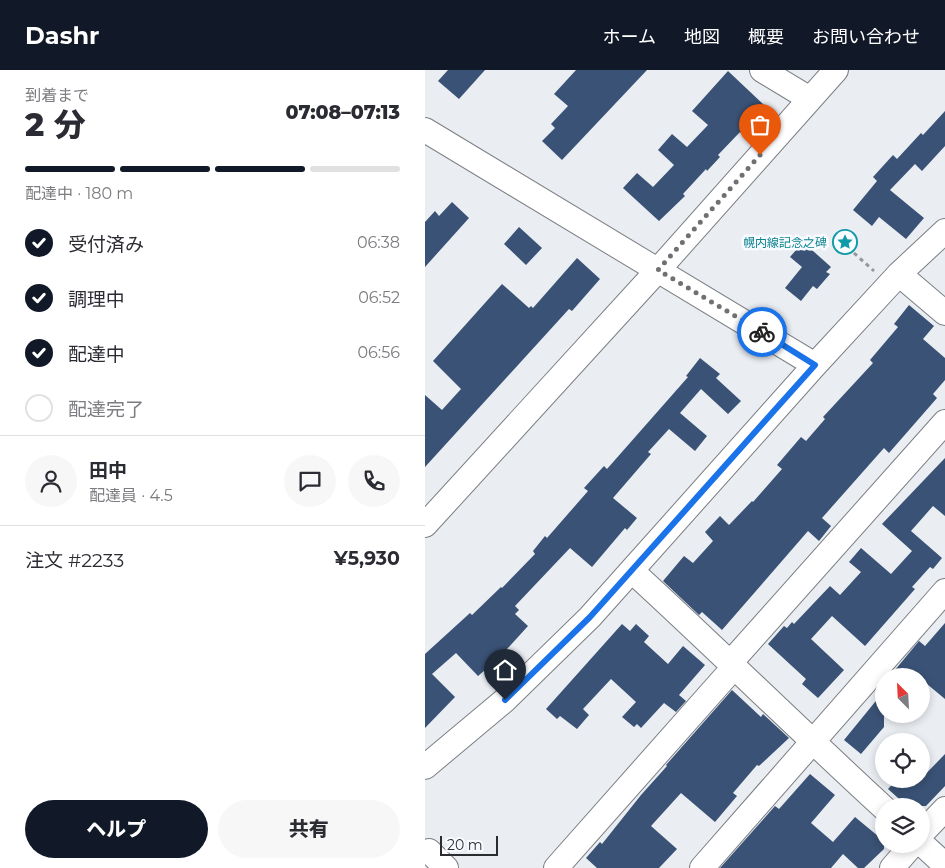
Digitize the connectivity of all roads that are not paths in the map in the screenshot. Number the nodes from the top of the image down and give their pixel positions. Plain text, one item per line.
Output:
1 (761, 70) edge
2 (836, 70) edge
3 (810, 99) junction
4 (425, 130) edge
5 (945, 231) edge
6 (658, 270) junction
7 (889, 274) junction
8 (945, 313) edge
9 (815, 365) junction
10 (945, 422) edge
11 (425, 525) edge
12 (632, 570) junction
13 (945, 591) edge
14 (733, 664) junction
15 (812, 742) junction
16 (425, 767) edge
17 (875, 800) edge
18 (945, 809) edge
19 (930, 825) edge
20 (426, 851) edge
21 (930, 851) edge
22 (905, 853) edge
23 (945, 865) edge
24 (446, 868) edge
25 (556, 868) edge
26 (703, 868) edge
27 (892, 868) edge

1 - 3 street
2 - 3 street
3 - 6 street
4 - 6 street
5 - 7 street
6 - 9 street
6 - 11 street
7 - 8 street
7 - 9 street
9 - 12 street
10 - 14 street
12 - 14 street
12 - 16 street
13 - 15 street
14 - 15 street
14 - 25 street
15 - 17 street
15 - 26 street
18 - 19 street
20 - 24 street
21 - 23 street
22 - 27 street

